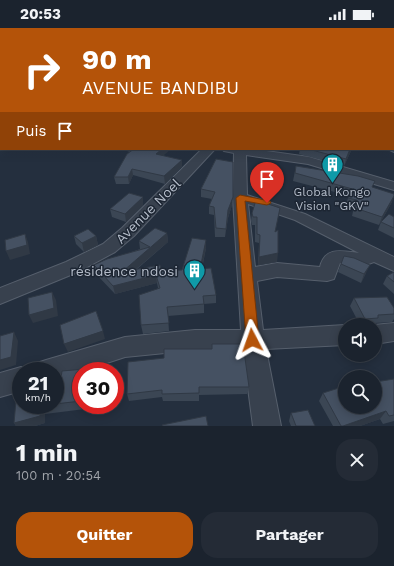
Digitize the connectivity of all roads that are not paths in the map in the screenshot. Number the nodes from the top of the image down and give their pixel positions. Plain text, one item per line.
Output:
1 (208, 150) edge
2 (234, 150) edge
3 (393, 186) edge
4 (240, 198) junction
5 (374, 254) junction
6 (394, 265) edge
7 (248, 277) junction
8 (0, 296) edge
9 (394, 332) edge
10 (382, 333) edge
11 (338, 335) edge
12 (252, 340) junction
13 (64, 366) edge
14 (12, 381) edge
15 (0, 385) edge
16 (267, 426) edge

1 - 8 street, Avenue Noel
2 - 3 street
2 - 4 street
4 - 5 street
4 - 7 street
5 - 6 street
5 - 7 street
7 - 12 street
9 - 10 street
11 - 12 street
12 - 13 street
12 - 16 street
14 - 15 street

